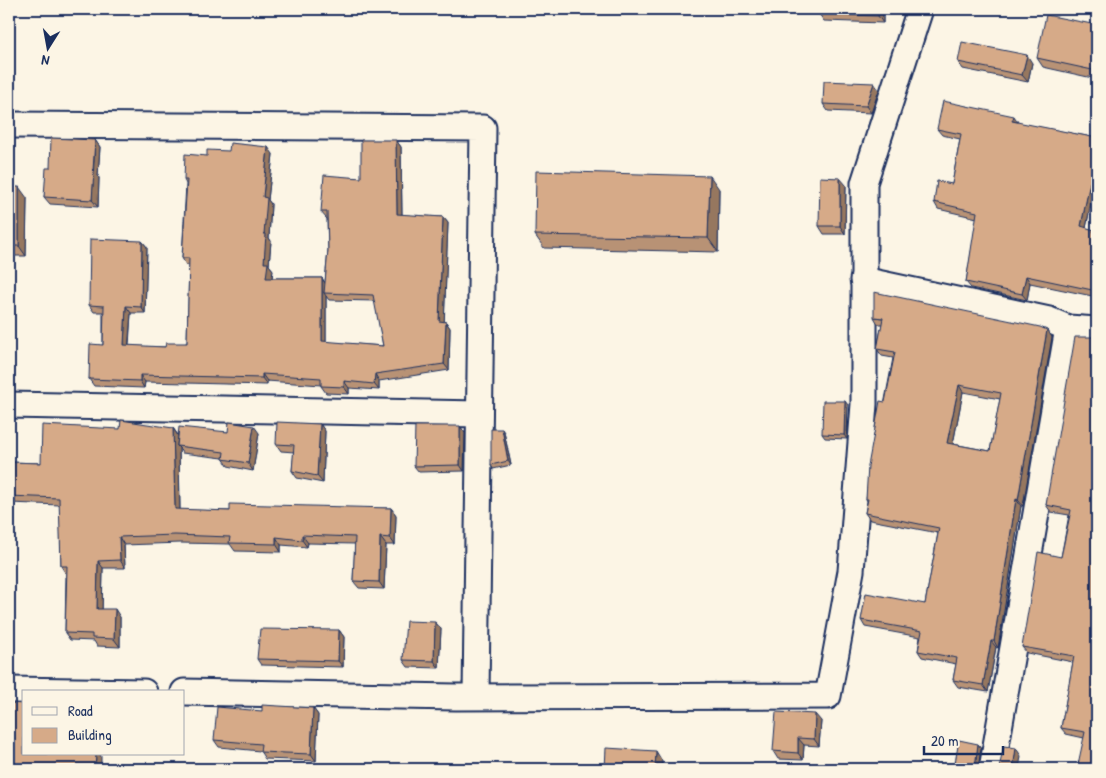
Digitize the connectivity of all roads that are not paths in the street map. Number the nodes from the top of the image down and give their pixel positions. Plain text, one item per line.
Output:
1 (920, 9) edge
2 (9, 125) edge
3 (863, 280) junction
4 (1068, 328) junction
5 (1097, 330) edge
6 (9, 405) edge
7 (479, 414) junction
8 (9, 690) edge
9 (22, 690) edge
10 (185, 692) edge
11 (476, 696) junction
12 (992, 769) edge

1 - 3 street
2 - 7 street
3 - 4 street
3 - 11 street
4 - 5 street
4 - 12 street
6 - 7 street
7 - 11 street
8 - 9 street
10 - 11 street

